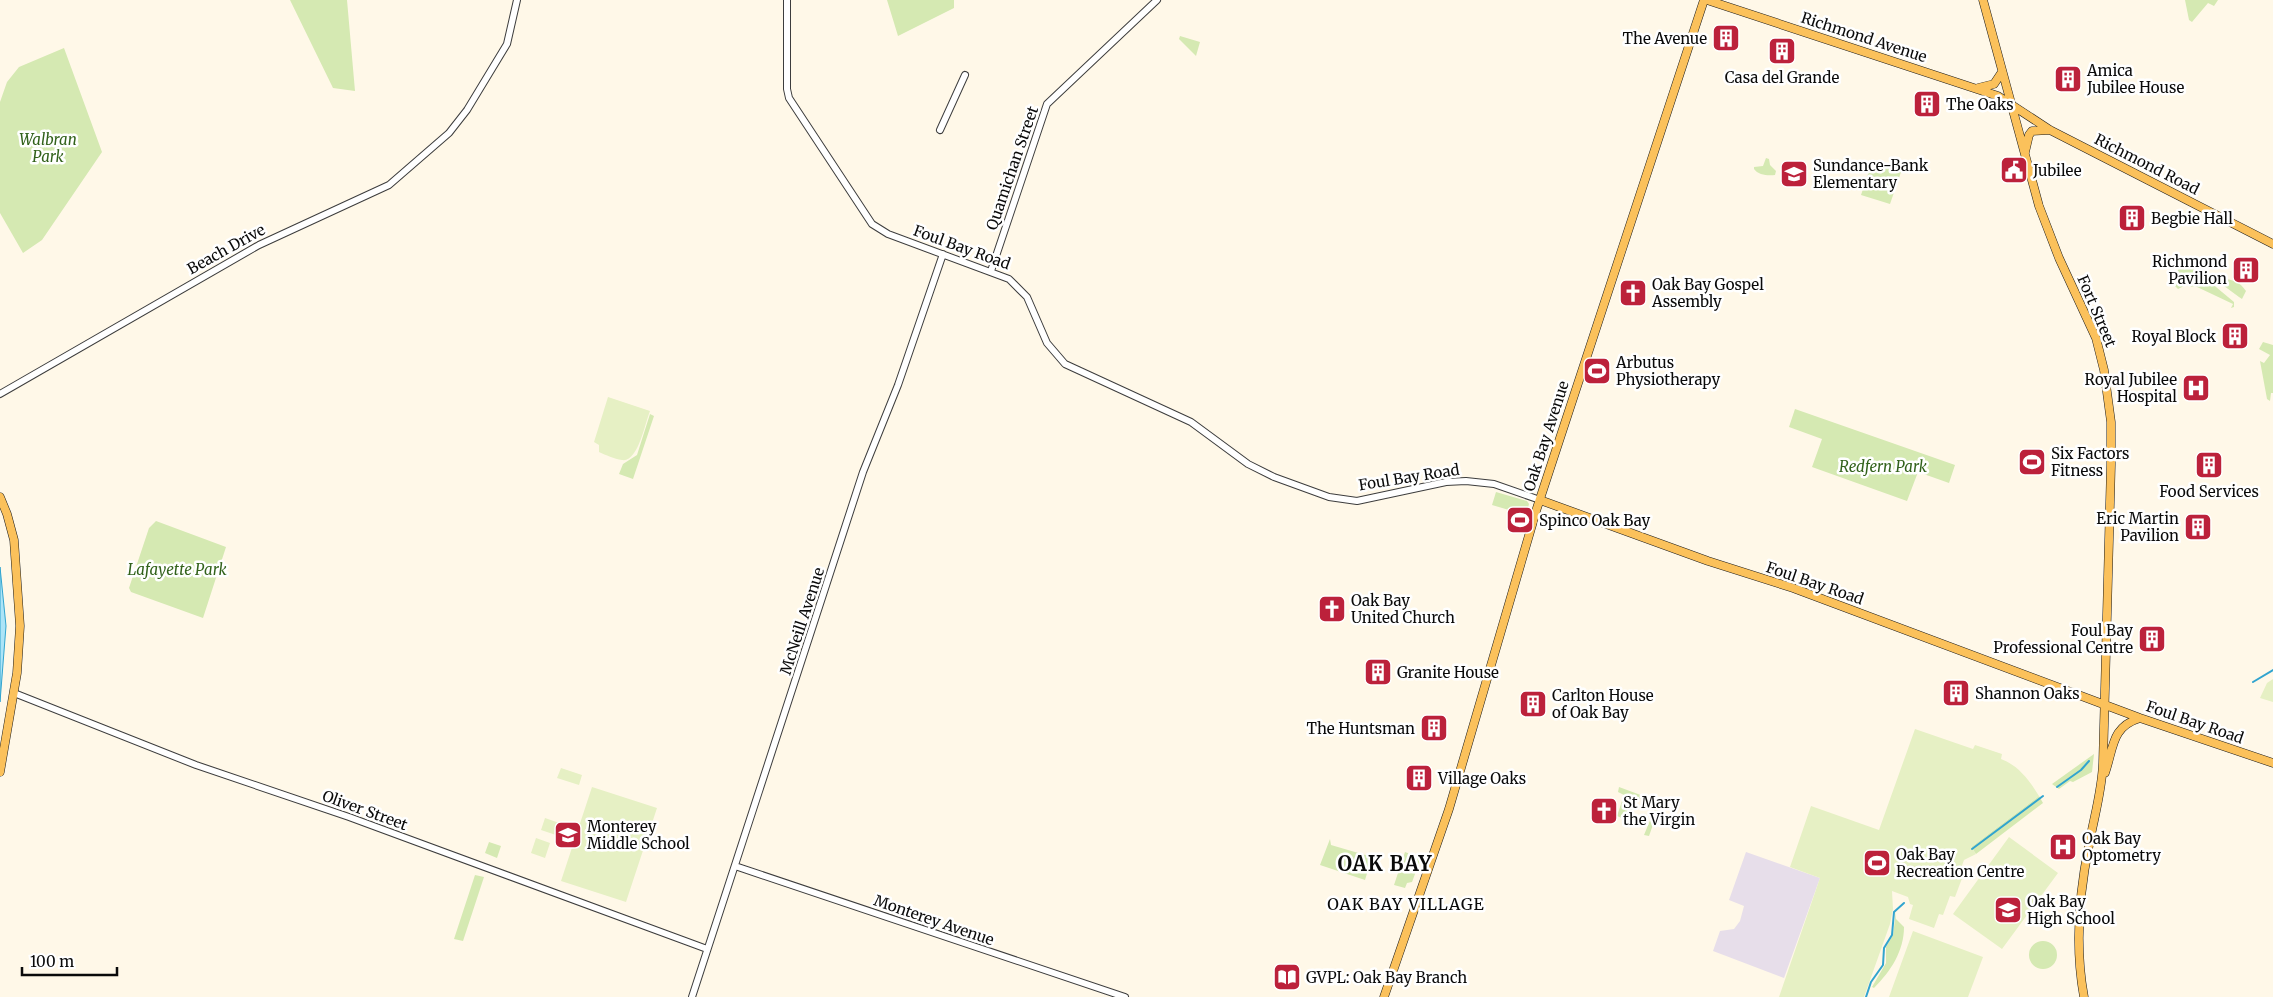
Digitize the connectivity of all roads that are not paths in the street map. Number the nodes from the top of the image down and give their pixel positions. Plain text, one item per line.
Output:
1 (517, 0) edge
2 (787, 0) edge
3 (1157, 0) edge
4 (1706, 0) edge
5 (1983, 0) edge
6 (2002, 72) junction
7 (965, 76) dead end
8 (1976, 88) junction
9 (2012, 104) junction
10 (940, 130) dead end
11 (2050, 130) junction
12 (2025, 157) junction
13 (2273, 244) edge
14 (942, 254) junction
15 (991, 270) junction
16 (0, 394) edge
17 (0, 498) edge
18 (1540, 500) junction
19 (14, 693) junction
20 (2105, 705) junction
21 (2140, 718) junction
22 (2273, 763) edge
23 (0, 772) edge
24 (2102, 782) junction
25 (735, 866) junction
26 (707, 949) junction
27 (692, 997) edge
28 (1125, 997) edge
29 (1384, 997) edge
30 (2084, 997) edge

1 - 16 street, Beach Drive
2 - 14 street, Foul Bay Road
3 - 15 street, Quamichan Street
4 - 8 main road, Richmond Avenue
4 - 18 main road, Oak Bay Avenue
5 - 6 main road, Fort Street
6 - 8 main road
6 - 9 main road, Fort Street
7 - 10 street
8 - 9 main road, Richmond Avenue
9 - 11 main road, Richmond Road
9 - 12 main road, Fort Street
11 - 12 main road
11 - 13 main road, Richmond Road
12 - 20 main road, Fort Street
14 - 15 street, Foul Bay Road
14 - 25 street, McNeill Avenue
15 - 18 street, Foul Bay Road
17 - 19 main road
18 - 20 main road, Foul Bay Road
18 - 29 main road, Oak Bay Avenue
19 - 23 main road
19 - 26 street, Oliver Street
20 - 21 main road, Foul Bay Road
20 - 24 main road, Fort Street
21 - 22 main road, Foul Bay Road
21 - 24 main road
24 - 30 main road
25 - 26 street, McNeill Avenue
25 - 28 street, Monterey Avenue
26 - 27 street, McNeill Avenue

